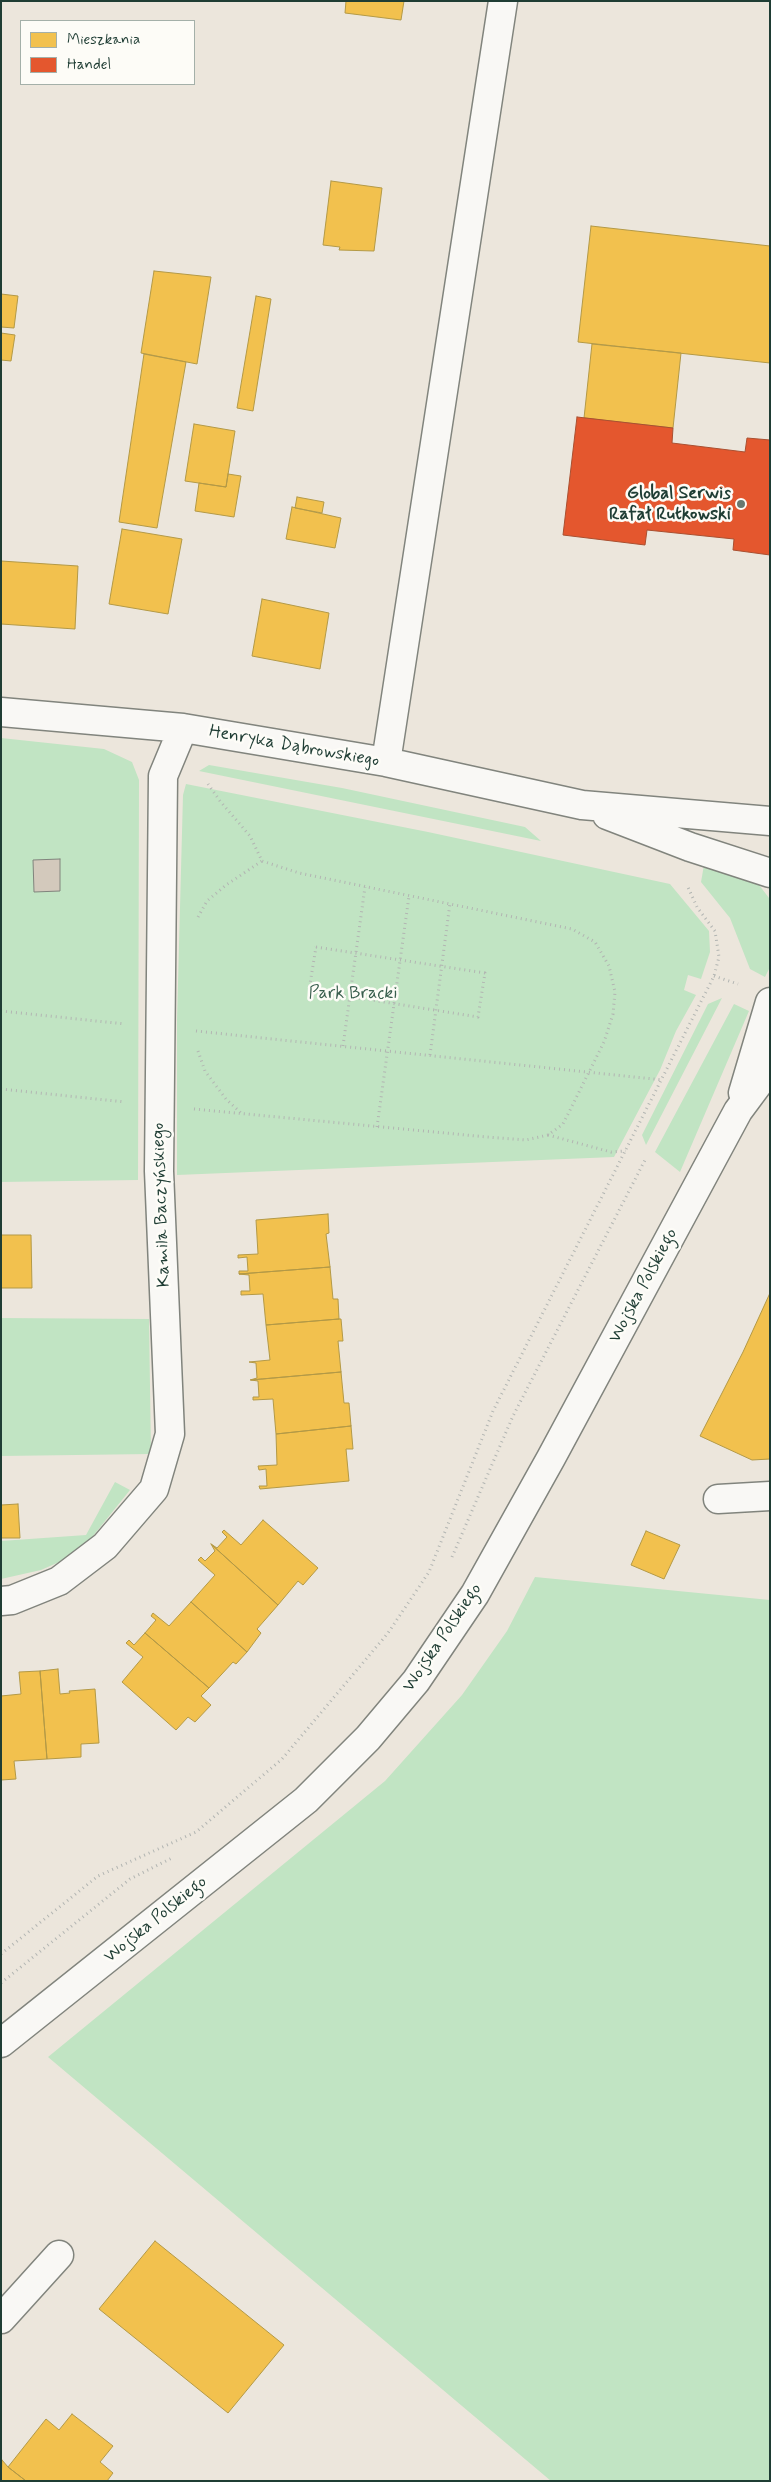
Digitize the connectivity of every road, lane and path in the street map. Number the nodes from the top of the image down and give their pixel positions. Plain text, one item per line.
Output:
1 (503, 1) edge
2 (1, 712) edge
3 (183, 728) junction
4 (386, 762) junction
5 (208, 784) dead end
6 (582, 805) junction
7 (770, 821) edge
8 (262, 861) junction
9 (770, 873) edge
10 (683, 877) dead end
11 (365, 887) junction
12 (409, 896) junction
13 (450, 903) junction
14 (196, 920) dead end
15 (316, 947) joint
16 (714, 976) junction
17 (738, 984) dead end
18 (770, 1002) edge
19 (1, 1011) edge
20 (128, 1024) dead end
21 (187, 1030) dead end
22 (343, 1046) junction
23 (196, 1048) dead end
24 (430, 1055) junction
25 (770, 1068) edge
26 (663, 1080) junction
27 (1, 1089) edge
28 (126, 1102) dead end
29 (184, 1108) dead end
30 (738, 1111) junction
31 (242, 1114) junction
32 (377, 1127) junction
33 (548, 1135) junction
34 (627, 1151) junction
35 (645, 1160) dead end
36 (770, 1496) edge
37 (718, 1499) dead end
38 (451, 1559) dead end
39 (1, 1601) edge
40 (174, 1857) dead end
41 (1, 1954) edge
42 (1, 1983) edge
43 (1, 2043) edge
44 (59, 2255) dead end
45 (1, 2319) edge

1 - 4 street
2 - 3 street, Henryka Dąbrowskiego
3 - 4 street, Henryka Dąbrowskiego
3 - 39 street, Kamila Baczyńskiego
4 - 6 street, Henryka Dąbrowskiego
5 - 8 path
6 - 7 street
6 - 9 street
8 - 11 path
8 - 14 path
10 - 16 path
11 - 12 path
11 - 22 path
12 - 13 path
12 - 32 path
13 - 24 path
13 - 33 path
15 - 15 path
16 - 17 path
16 - 26 path
18 - 30 street
19 - 20 path
21 - 22 path
22 - 24 path
23 - 31 path
24 - 26 path
25 - 30 street
26 - 34 path
27 - 28 path
29 - 31 path
30 - 43 street, Wojska Polskiego
31 - 32 path
32 - 33 path
33 - 34 path
34 - 41 path
35 - 38 path
36 - 37 street
40 - 42 path
44 - 45 street

